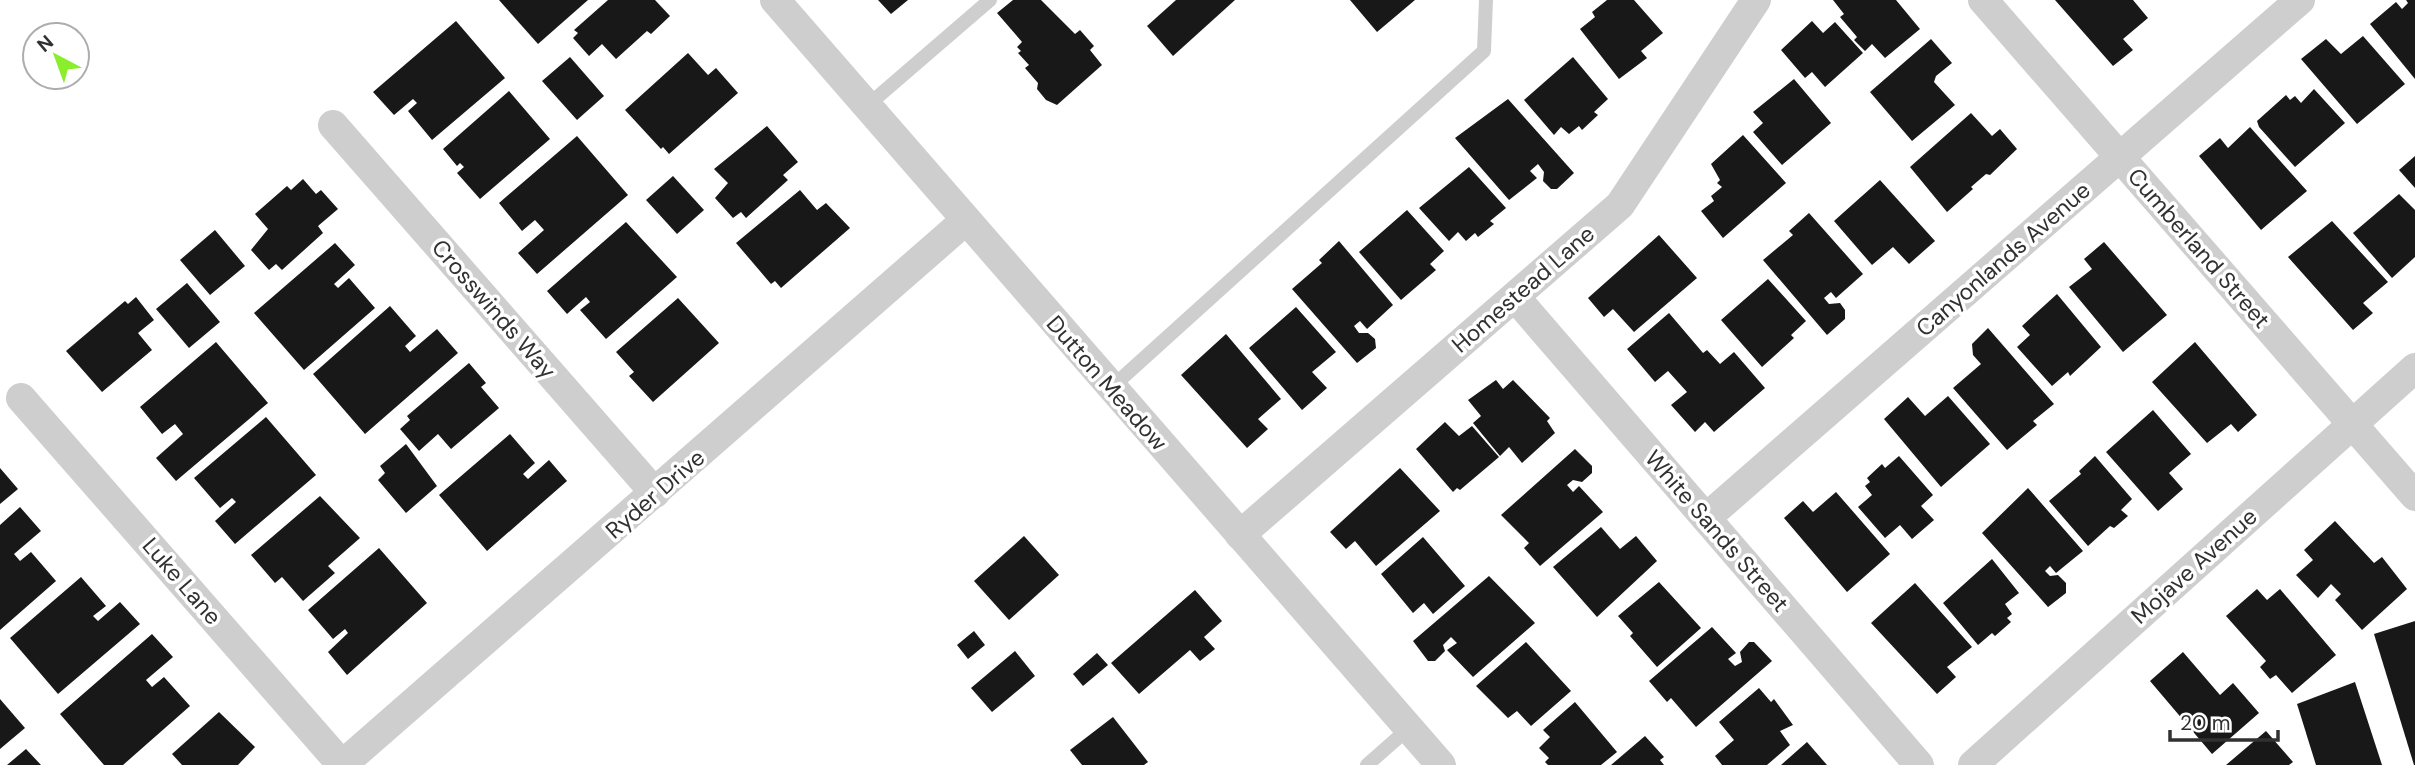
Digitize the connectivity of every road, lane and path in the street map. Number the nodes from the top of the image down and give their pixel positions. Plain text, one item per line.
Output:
1 (775, 0) edge
2 (990, 0) edge
3 (1486, 0) edge
4 (1756, 0) edge
5 (1983, 0) edge
6 (2300, 0) edge
7 (867, 106) junction
8 (333, 125) dead end
9 (2120, 157) junction
10 (966, 220) junction
11 (1515, 297) junction
12 (2415, 368) edge
13 (1111, 388) junction
14 (22, 398) dead end
15 (2351, 423) junction
16 (655, 494) junction
17 (2415, 496) edge
18 (1706, 518) junction
19 (1240, 535) junction
20 (1409, 728) junction
21 (342, 765) edge
22 (1367, 765) edge
23 (1441, 765) edge
24 (1919, 765) edge
25 (1973, 765) edge

1 - 7 street, Dutton Meadow
2 - 7 lane
3 - 13 lane
4 - 11 street, Homestead Lane
5 - 9 street, Cumberland Street
6 - 9 street, Canyonlands Avenue
7 - 10 street, Dutton Meadow
8 - 16 street, Crosswinds Way
9 - 15 street, Cumberland Street
9 - 18 street, Canyonlands Avenue
10 - 13 street, Dutton Meadow
10 - 16 street, Ryder Drive
11 - 18 street, White Sands Street
11 - 19 street, Homestead Lane
12 - 15 street, Mojave Avenue
13 - 19 street, Dutton Meadow
14 - 21 street, Luke Lane
15 - 17 street, Cumberland Street
15 - 25 street, Mojave Avenue
16 - 21 street, Ryder Drive
18 - 24 street, White Sands Street
19 - 20 street, Dutton Meadow
20 - 22 lane
20 - 23 street, Dutton Meadow

